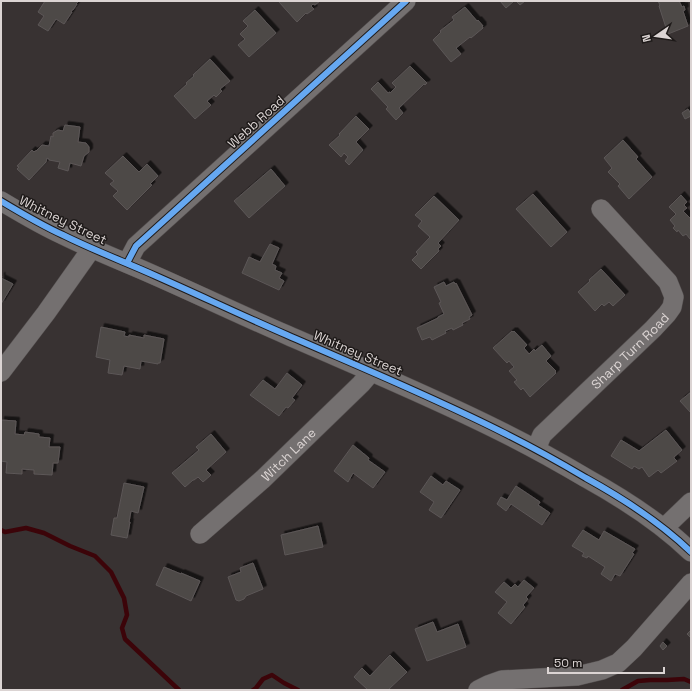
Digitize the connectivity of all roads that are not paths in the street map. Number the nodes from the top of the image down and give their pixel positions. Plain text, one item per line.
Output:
1 (406, 1) edge
2 (1, 201) edge
3 (601, 209) dead end
4 (92, 248) junction
5 (127, 263) junction
6 (372, 371) junction
7 (1, 372) edge
8 (536, 449) junction
9 (691, 502) edge
10 (664, 528) junction
11 (200, 534) dead end
12 (691, 552) edge
13 (691, 583) edge
14 (478, 690) edge

1 - 5 street, Webb Road
2 - 4 street, Whitney Street
3 - 8 street, Sharp Turn Road
4 - 5 street, Whitney Street
4 - 7 street
5 - 6 street, Whitney Street
6 - 8 street, Whitney Street
6 - 11 street, Witch Lane
8 - 10 street, Whitney Street
9 - 10 street
10 - 12 street, Whitney Street
13 - 14 street

